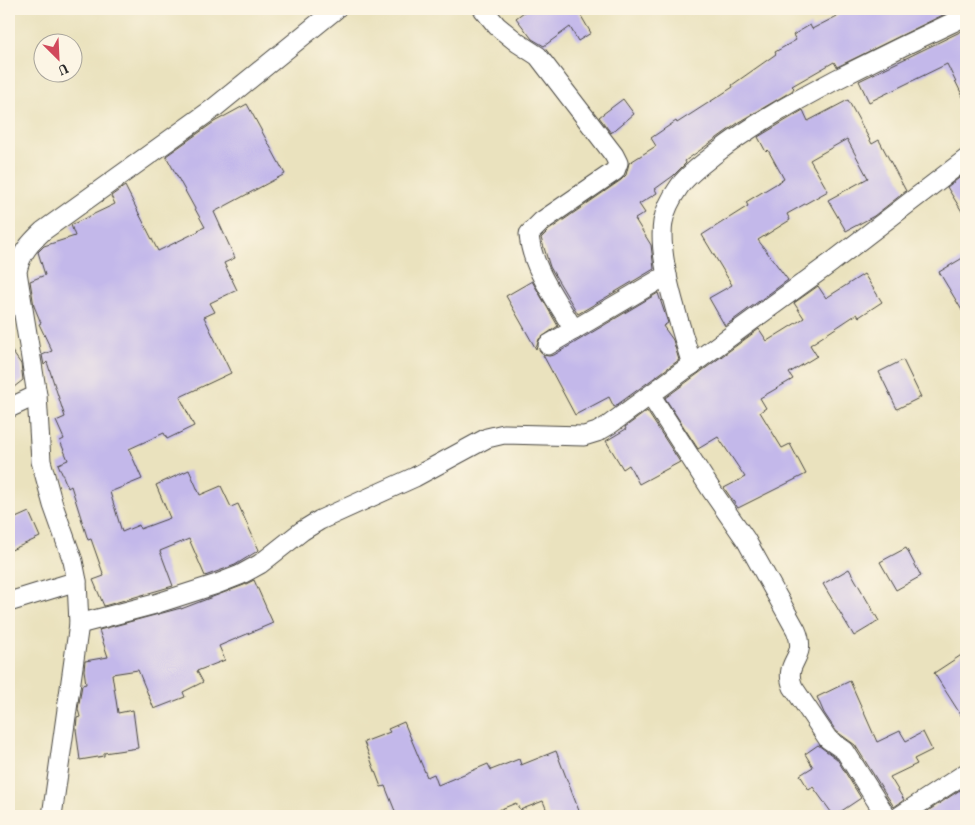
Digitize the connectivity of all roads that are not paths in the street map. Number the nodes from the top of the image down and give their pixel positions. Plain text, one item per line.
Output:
1 (336, 9) edge
2 (483, 9) edge
3 (963, 9) edge
4 (966, 16) edge
5 (966, 159) edge
6 (667, 275) junction
7 (574, 330) junction
8 (548, 345) dead end
9 (692, 365) junction
10 (37, 395) junction
11 (651, 396) junction
12 (9, 408) edge
13 (77, 581) junction
14 (9, 602) edge
15 (79, 624) junction
16 (966, 772) edge
17 (52, 816) edge
18 (886, 816) edge
19 (900, 816) edge

1 - 10 street
2 - 7 street
3 - 4 street
4 - 6 street
5 - 9 street
6 - 7 street
6 - 9 street
7 - 8 street
9 - 11 street
10 - 12 street
10 - 13 street
11 - 15 street
11 - 18 street
13 - 14 street
13 - 15 street
15 - 17 street
16 - 19 street

